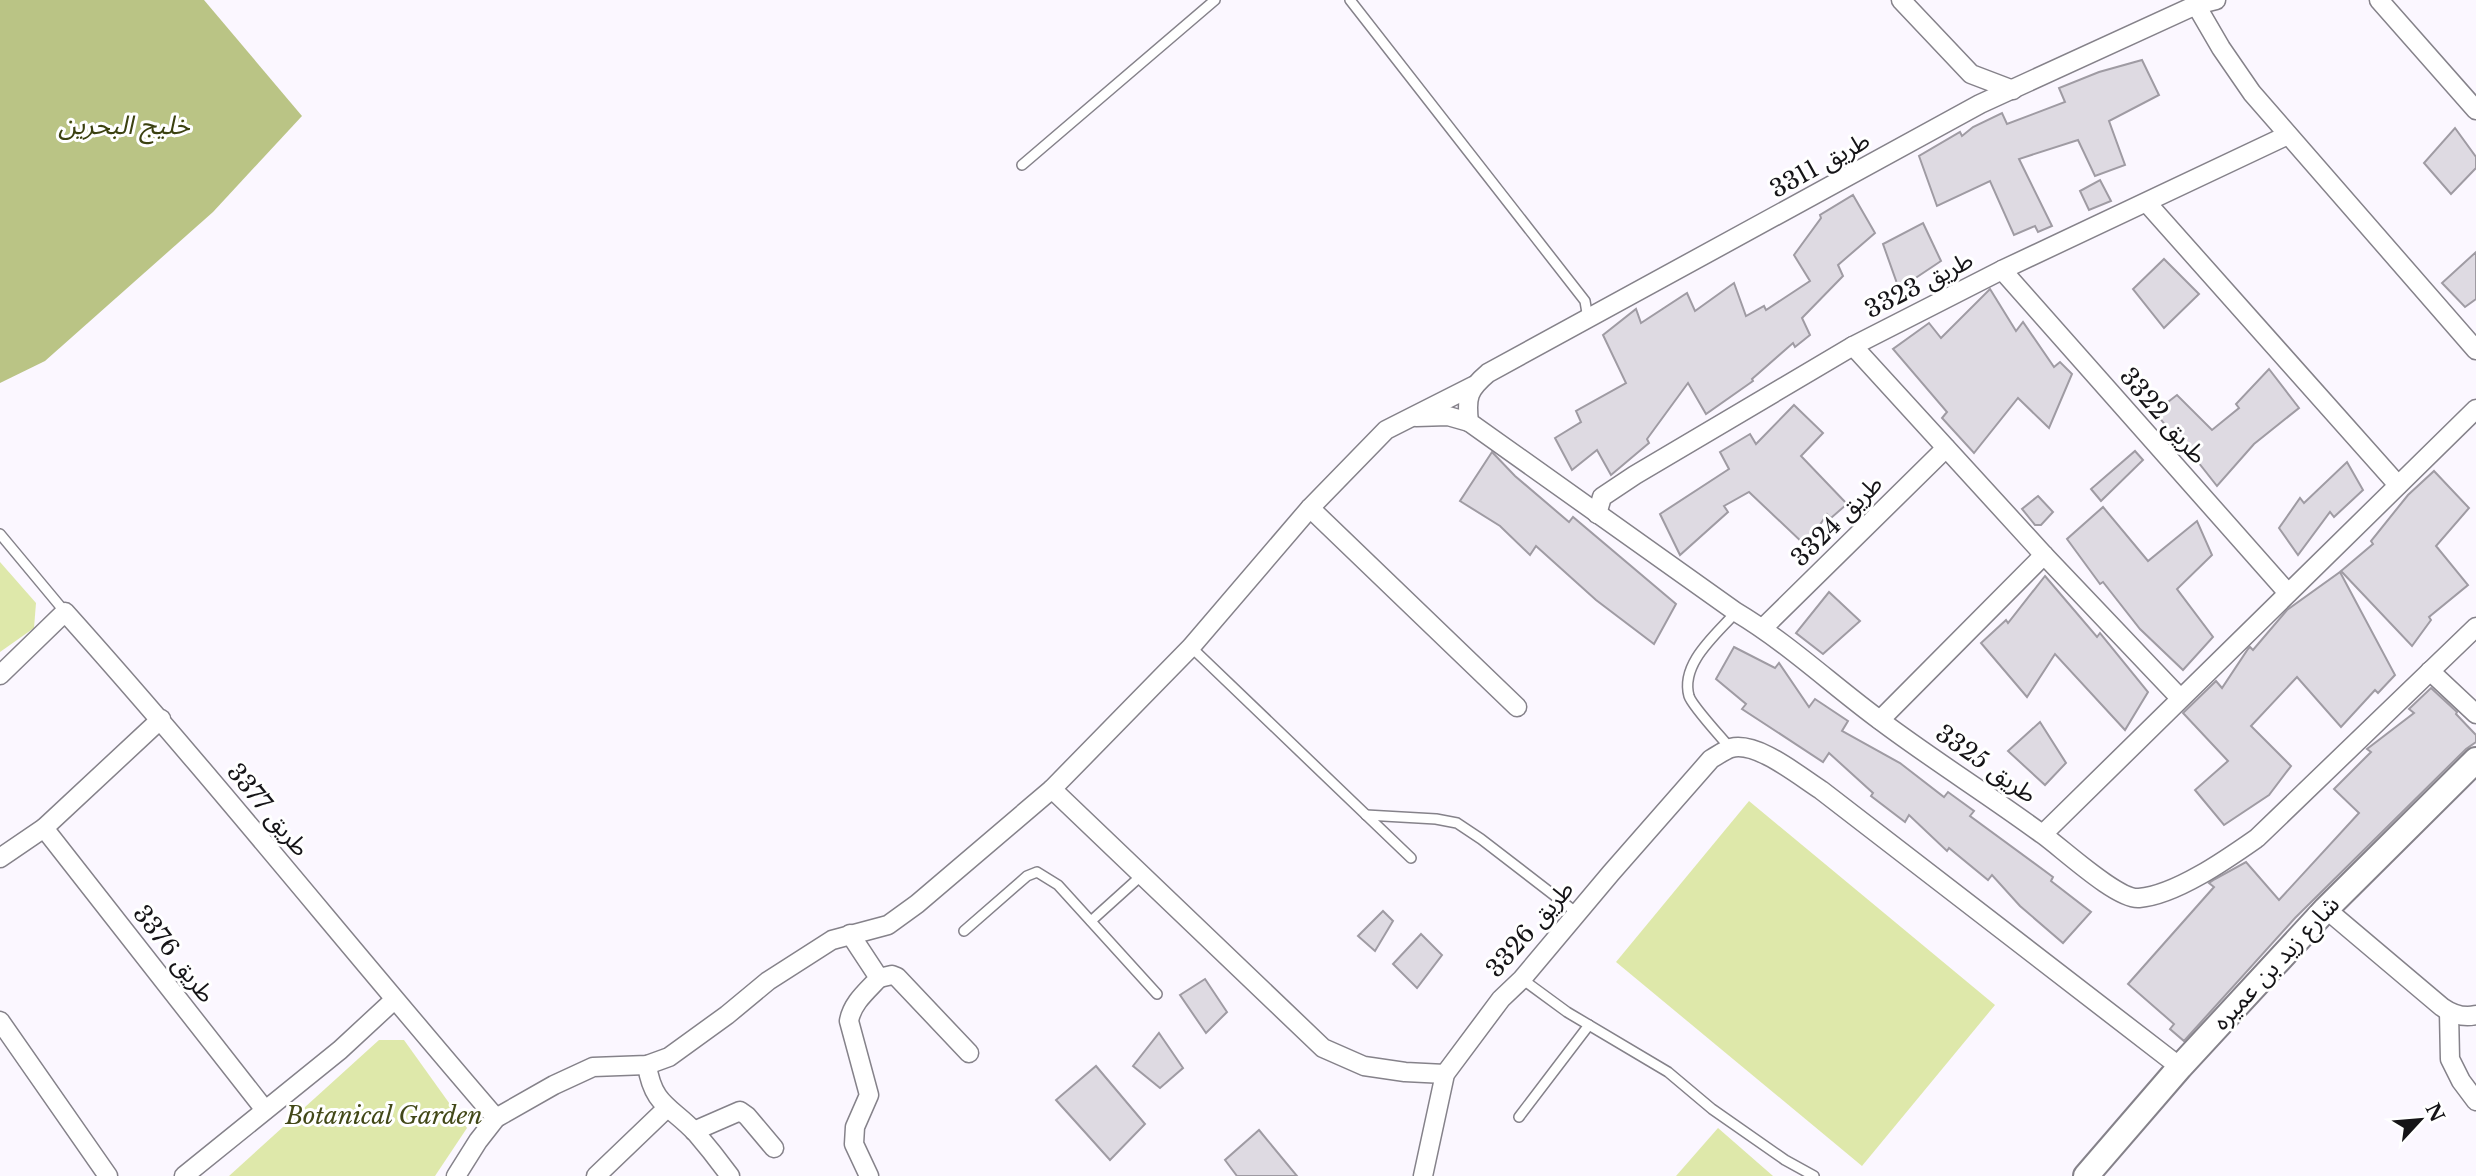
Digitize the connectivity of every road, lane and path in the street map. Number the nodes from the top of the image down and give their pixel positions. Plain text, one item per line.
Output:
1 (1214, 0) edge
2 (1350, 0) edge
3 (1901, 0) edge
4 (2216, 0) edge
5 (2379, 0) edge
6 (2196, 5) junction
7 (2013, 90) junction
8 (2476, 110) edge
9 (2288, 135) junction
10 (1022, 165) dead end
11 (2147, 203) junction
12 (2002, 270) junction
13 (1588, 321) junction
14 (1853, 346) junction
15 (2476, 350) edge
16 (1470, 394) junction
17 (2476, 409) edge
18 (1406, 419) junction
19 (1469, 422) junction
20 (1946, 448) junction
21 (2398, 485) junction
22 (1310, 508) junction
23 (1597, 513) junction
24 (0, 534) edge
25 (2044, 555) junction
26 (2287, 593) junction
27 (65, 612) junction
28 (1736, 612) junction
29 (2476, 627) edge
30 (1763, 628) junction
31 (1191, 647) junction
32 (2430, 671) junction
33 (0, 675) edge
34 (2180, 698) junction
35 (1517, 706) dead end
36 (2476, 713) edge
37 (161, 719) junction
38 (1880, 720) junction
39 (1730, 748) junction
40 (2476, 760) edge
41 (1052, 789) junction
42 (1366, 815) junction
43 (44, 828) junction
44 (2043, 834) junction
45 (0, 858) edge
46 (1411, 858) dead end
47 (1142, 875) junction
48 (2326, 909) junction
49 (1577, 913) junction
50 (1091, 921) junction
51 (964, 931) dead end
52 (850, 934) junction
53 (879, 978) junction
54 (1522, 979) junction
55 (1157, 994) dead end
56 (394, 1000) junction
57 (2449, 1012) junction
58 (2476, 1015) edge
59 (0, 1021) edge
60 (1589, 1025) junction
61 (969, 1053) dead end
62 (647, 1065) junction
63 (2180, 1068) junction
64 (1445, 1074) junction
65 (2476, 1101) edge
66 (667, 1108) junction
67 (265, 1110) junction
68 (1519, 1117) dead end
69 (496, 1118) junction
70 (694, 1131) junction
71 (774, 1148) dead end
72 (108, 1176) edge
73 (184, 1176) edge
74 (456, 1176) edge
75 (596, 1176) edge
76 (730, 1176) edge
77 (869, 1176) edge
78 (1423, 1176) edge
79 (1814, 1176) edge
80 (2086, 1176) edge

1 - 10 lane
2 - 13 lane
3 - 7 street
4 - 6 street, طريق 3311
5 - 8 street
6 - 7 street, طريق 3311
6 - 9 street
7 - 13 street, طريق 3311
9 - 11 street, طريق 3323
9 - 15 street
11 - 12 street, طريق 3323
11 - 21 street
12 - 14 street, طريق 3323
12 - 26 street, طريق 3322
13 - 16 street, طريق 3311
14 - 20 street
14 - 23 street, طريق 3323
16 - 18 street, طريق 3311
16 - 19 street
17 - 21 street
18 - 19 street
18 - 22 street, طريق 3311
19 - 23 street, طريق 3325
20 - 25 street
20 - 30 street, طريق 3324
21 - 26 street
22 - 31 street, طريق 3311
22 - 35 street
23 - 28 street, طريق 3325
24 - 27 lane, طريق 3377
25 - 34 street
25 - 38 street
26 - 34 street
27 - 33 street
27 - 37 street, طريق 3377
28 - 30 street, طريق 3325
28 - 39 lane
29 - 32 street, طريق 3325
30 - 38 street, طريق 3325
31 - 41 street, طريق 3311
31 - 42 lane
32 - 36 street
32 - 44 street, طريق 3325
34 - 44 street
37 - 43 street
37 - 56 street, طريق 3377
38 - 44 street, طريق 3325
39 - 49 street, طريق 3326
39 - 63 street
40 - 48 street, شارع زيد بن عميره
41 - 47 street
41 - 52 street, طريق 3311
42 - 46 lane
42 - 49 lane
43 - 45 street
43 - 67 street, طريق 3376
47 - 50 lane
47 - 64 street
48 - 57 street
48 - 63 street, شارع زيد بن عميره
49 - 54 street, طريق 3326
50 - 51 lane
50 - 55 lane
52 - 53 street
52 - 62 street, طريق 3311
53 - 61 street
53 - 77 street
54 - 60 lane
54 - 64 street, طريق 3326
56 - 67 street
56 - 69 street, طريق 3377
57 - 58 street
57 - 65 street
59 - 72 street
60 - 68 lane
60 - 79 lane
62 - 66 street
62 - 69 street
63 - 80 street, شارع زيد بن عميره
64 - 78 street, طريق 3326
66 - 70 street
66 - 75 street
67 - 73 street
69 - 74 street
70 - 71 street
70 - 76 street

